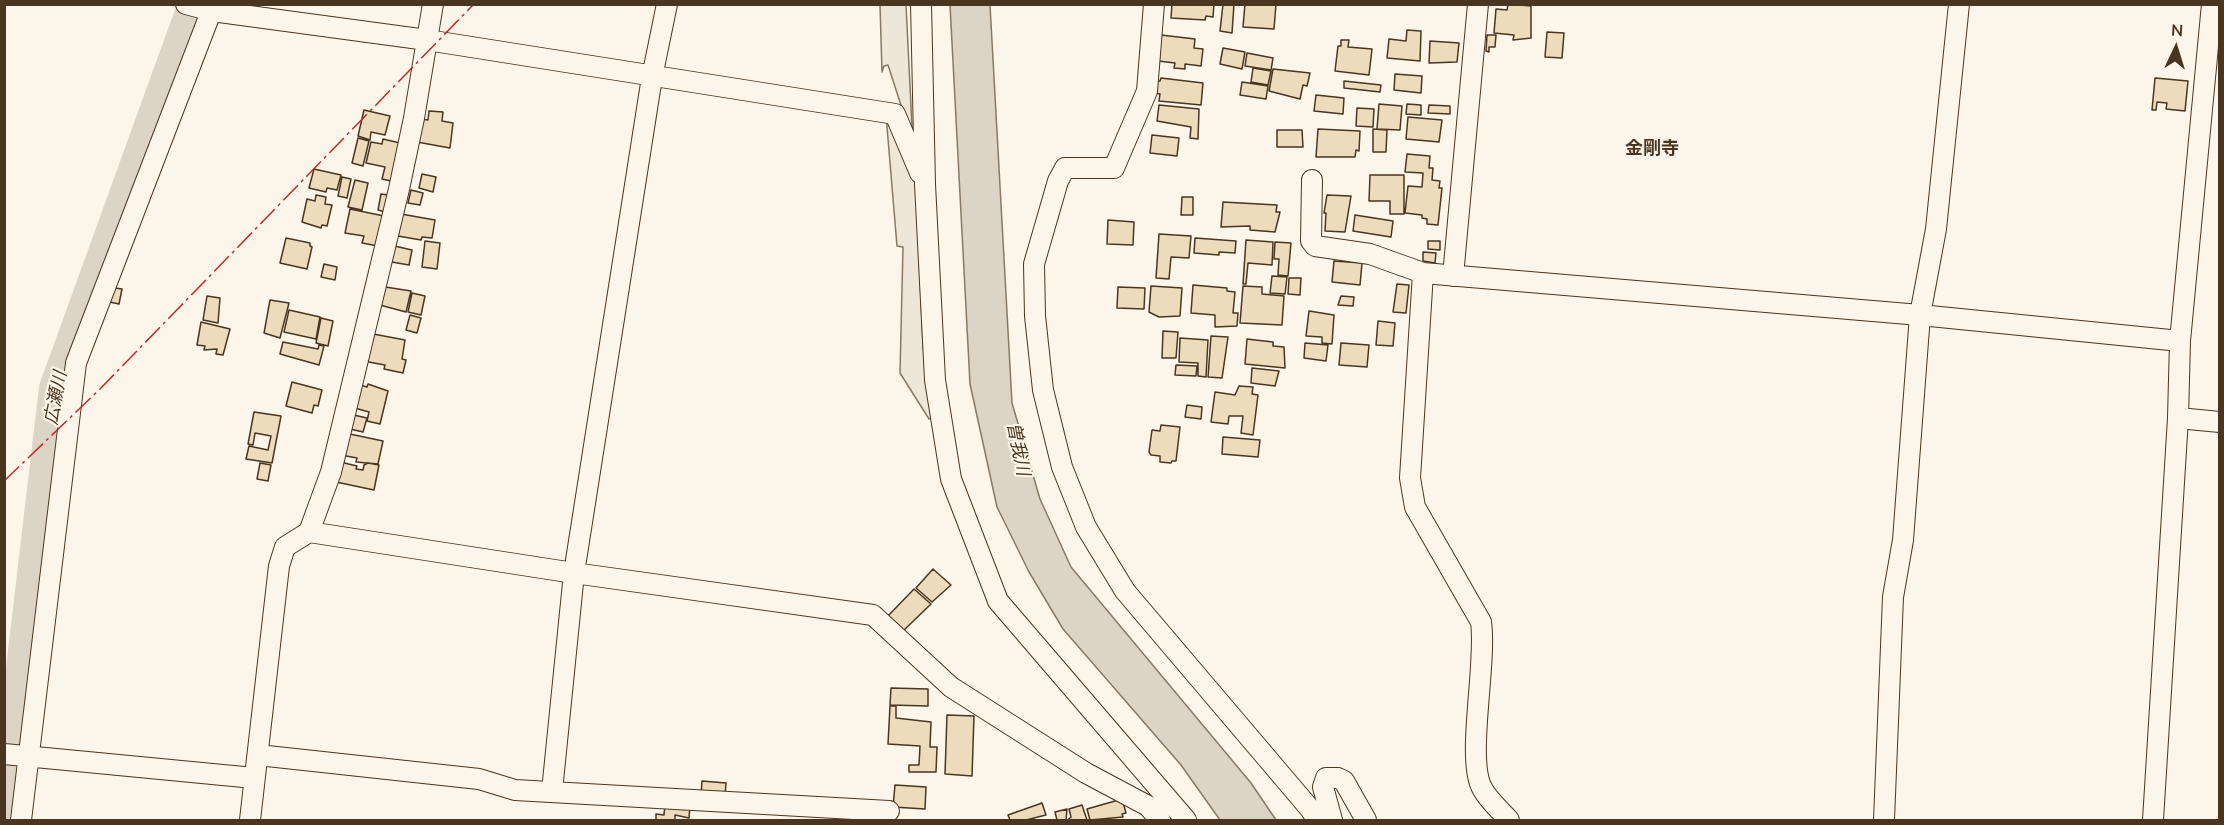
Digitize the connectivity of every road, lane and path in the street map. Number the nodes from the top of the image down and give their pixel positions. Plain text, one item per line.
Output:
1 (433, 4) edge
2 (667, 4) edge
3 (921, 4) edge
4 (1154, 4) edge
5 (1478, 4) edge
6 (1959, 4) edge
7 (2212, 4) edge
8 (204, 7) edge
9 (427, 40) junction
10 (652, 77) junction
11 (1312, 180) dead end
12 (925, 184) junction
13 (1423, 273) junction
14 (1453, 276) junction
15 (1920, 315) junction
16 (2180, 341) junction
17 (2178, 418) junction
18 (2220, 422) edge
19 (309, 532) junction
20 (574, 573) junction
21 (1121, 747) junction
22 (258, 755) junction
23 (19, 756) edge
24 (254, 778) junction
25 (552, 791) junction
26 (889, 811) dead end
27 (1155, 816) edge
28 (21, 820) edge
29 (250, 820) edge
30 (1186, 820) edge
31 (1317, 820) edge
32 (1332, 820) edge
33 (1366, 820) edge
34 (1509, 820) edge
35 (1884, 820) edge
36 (2153, 820) edge

1 - 9 street
2 - 10 street
3 - 12 street
4 - 31 street
5 - 14 street
6 - 15 street
7 - 16 street
8 - 9 street
8 - 23 street
9 - 10 street
9 - 19 street
10 - 12 street
10 - 20 street
11 - 13 street
12 - 21 street
13 - 14 street
13 - 34 street
14 - 15 street
15 - 16 street
15 - 35 street
16 - 17 street
17 - 18 street
17 - 36 street
19 - 20 street
19 - 22 street
20 - 25 street
20 - 27 street
21 - 27 street
21 - 30 street
22 - 24 street
22 - 25 street
23 - 24 street
23 - 28 street
24 - 29 street
25 - 26 street
32 - 33 street

